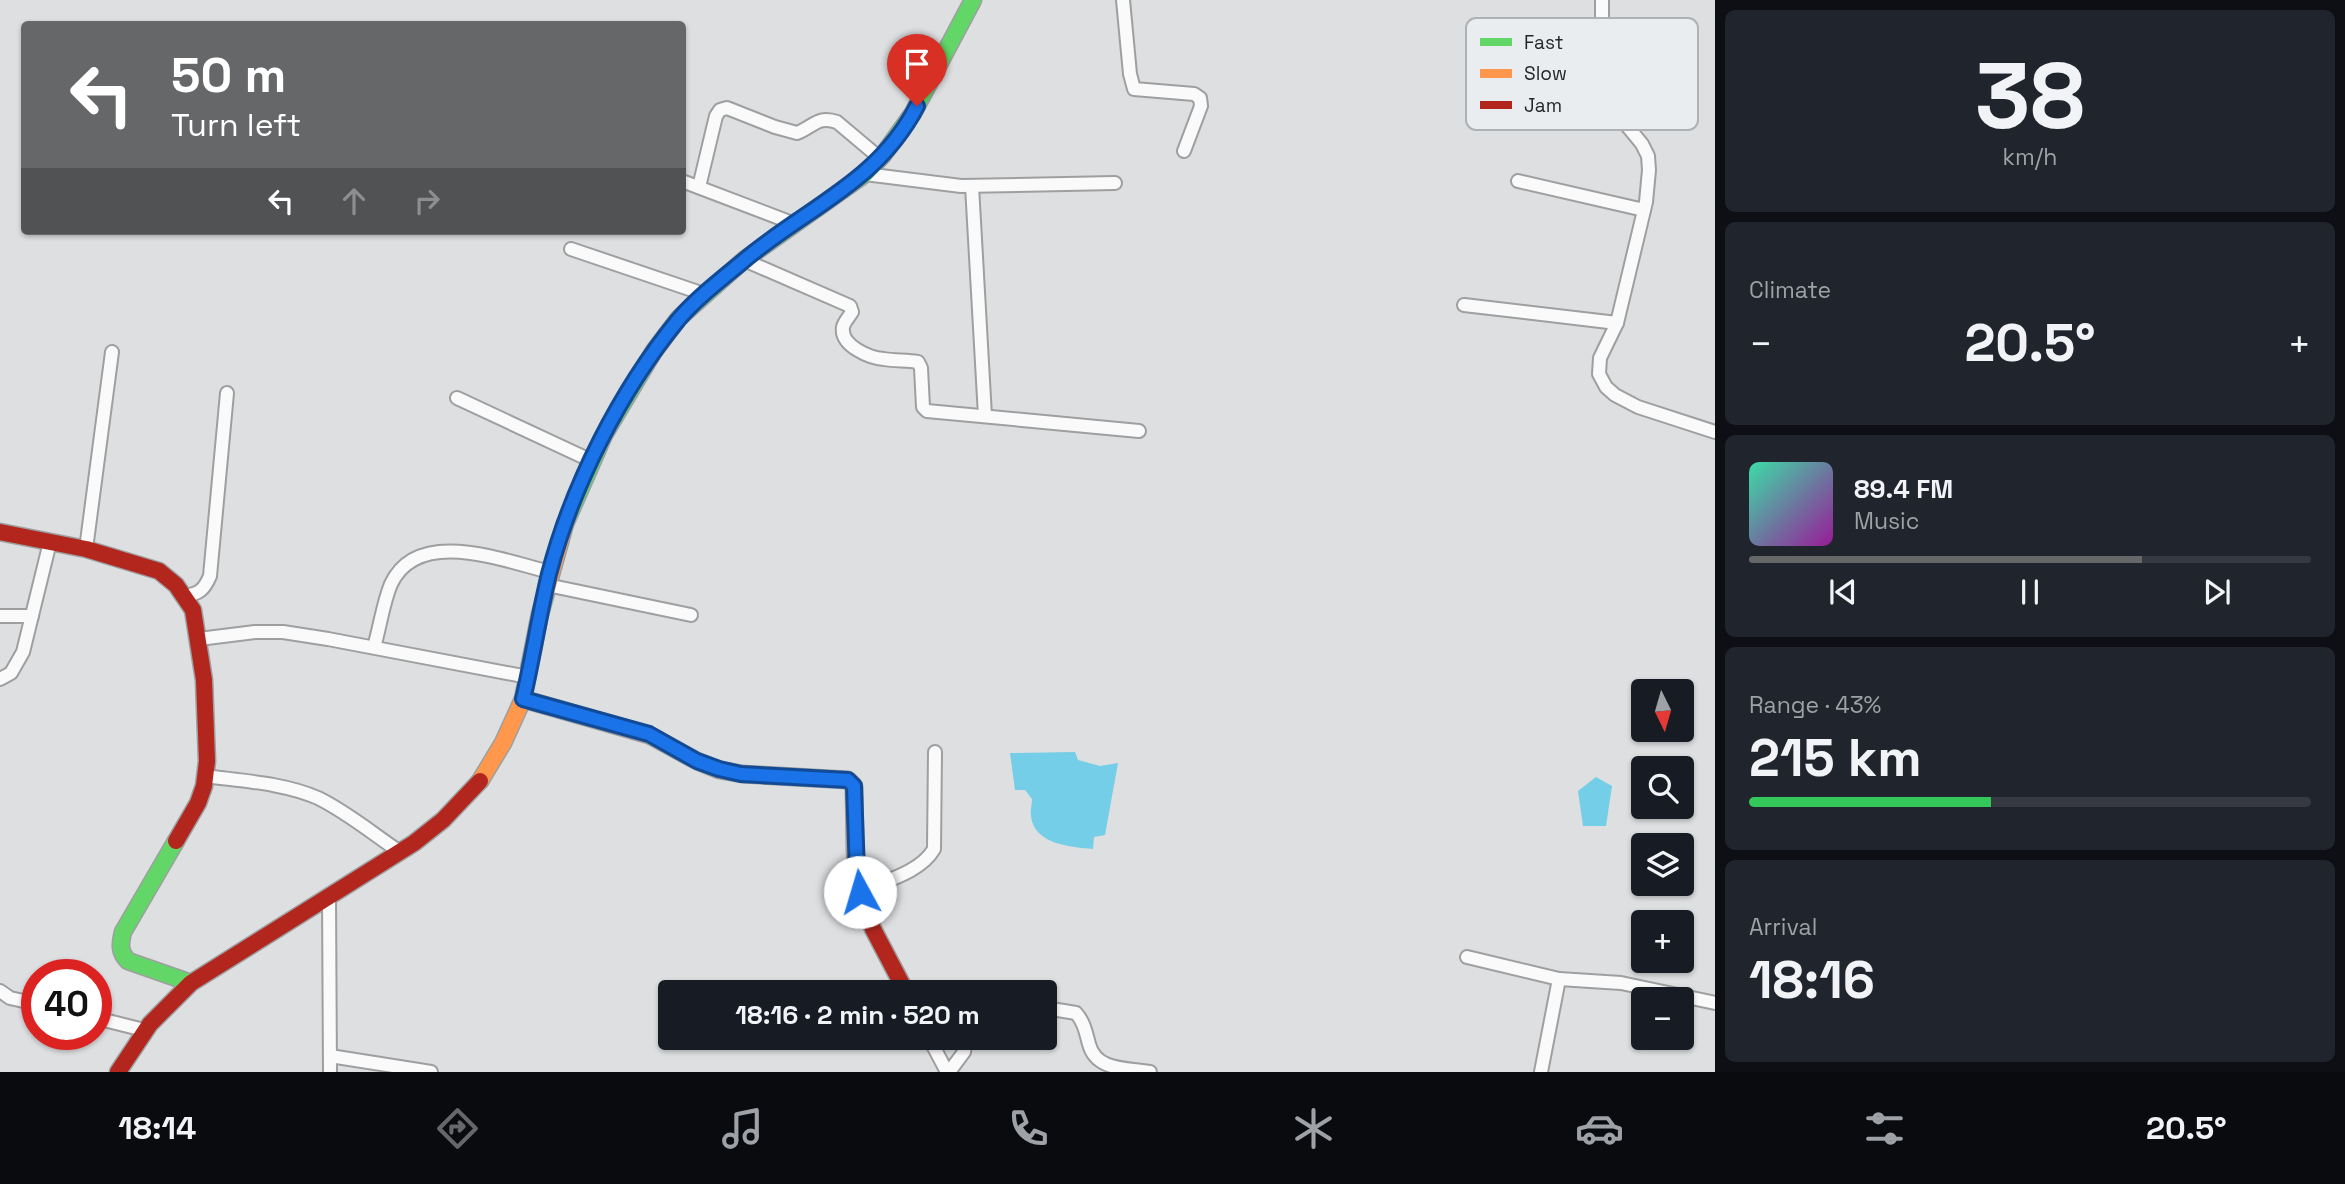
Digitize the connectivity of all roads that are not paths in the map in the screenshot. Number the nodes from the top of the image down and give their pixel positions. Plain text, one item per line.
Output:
1 (973, 0) edge
2 (1123, 0) edge
3 (1602, 0) edge
4 (1602, 18) edge
5 (1631, 130) edge
6 (1184, 150) dead end
7 (881, 159) junction
8 (865, 174) junction
9 (1518, 181) dead end
10 (686, 182) edge
11 (1115, 183) dead end
12 (972, 186) junction
13 (698, 187) junction
14 (1644, 210) junction
15 (795, 224) junction
16 (571, 249) dead end
17 (744, 260) junction
18 (704, 294) junction
19 (1464, 305) dead end
20 (1617, 323) junction
21 (111, 352) dead end
22 (227, 393) dead end
23 (457, 398) dead end
24 (985, 416) junction
25 (1139, 431) dead end
26 (1715, 432) edge
27 (592, 461) junction
28 (0, 532) edge
29 (50, 542) junction
30 (86, 549) junction
31 (548, 578) junction
32 (184, 596) junction
33 (691, 615) dead end
34 (0, 616) edge
35 (32, 616) junction
36 (199, 639) junction
37 (374, 647) junction
38 (528, 677) junction
39 (0, 679) edge
40 (523, 699) junction
41 (935, 752) dead end
42 (205, 776) junction
43 (400, 852) junction
44 (860, 892) junction
45 (329, 897) junction
46 (1467, 957) dead end
47 (1559, 979) junction
48 (900, 980) edge
49 (191, 983) junction
50 (0, 991) edge
51 (21, 1000) edge
52 (1715, 1003) edge
53 (1057, 1010) edge
54 (112, 1022) edge
55 (144, 1030) junction
56 (936, 1050) edge
57 (964, 1050) edge
58 (330, 1056) junction
59 (118, 1072) edge
60 (330, 1072) edge
61 (431, 1072) edge
62 (948, 1072) edge
63 (1150, 1072) edge
64 (1541, 1072) edge

1 - 7 street
2 - 6 street
3 - 4 street
5 - 14 street
7 - 8 street
7 - 13 street
8 - 12 street
8 - 15 street
9 - 14 street
10 - 13 street
11 - 12 street
12 - 24 street
13 - 15 street
14 - 20 street
15 - 17 street
16 - 18 street
17 - 18 street
17 - 24 street
18 - 27 street
19 - 20 street
20 - 26 street
21 - 30 street
22 - 32 street
23 - 27 street
24 - 25 street
27 - 31 street
28 - 29 street
29 - 30 street
29 - 35 street
30 - 32 street
31 - 33 street
31 - 37 street
31 - 38 street
32 - 36 street
34 - 35 street
35 - 39 street
36 - 37 street
36 - 42 street
37 - 38 street
38 - 40 street
40 - 43 street
40 - 44 street
41 - 44 street
42 - 43 street
42 - 49 street
43 - 45 street
44 - 48 street
45 - 49 street
45 - 58 street
46 - 47 street
47 - 52 street
47 - 64 street
49 - 55 street
50 - 51 street
53 - 63 street
54 - 55 street
55 - 59 street
56 - 62 street
57 - 62 street
58 - 60 street
58 - 61 street

